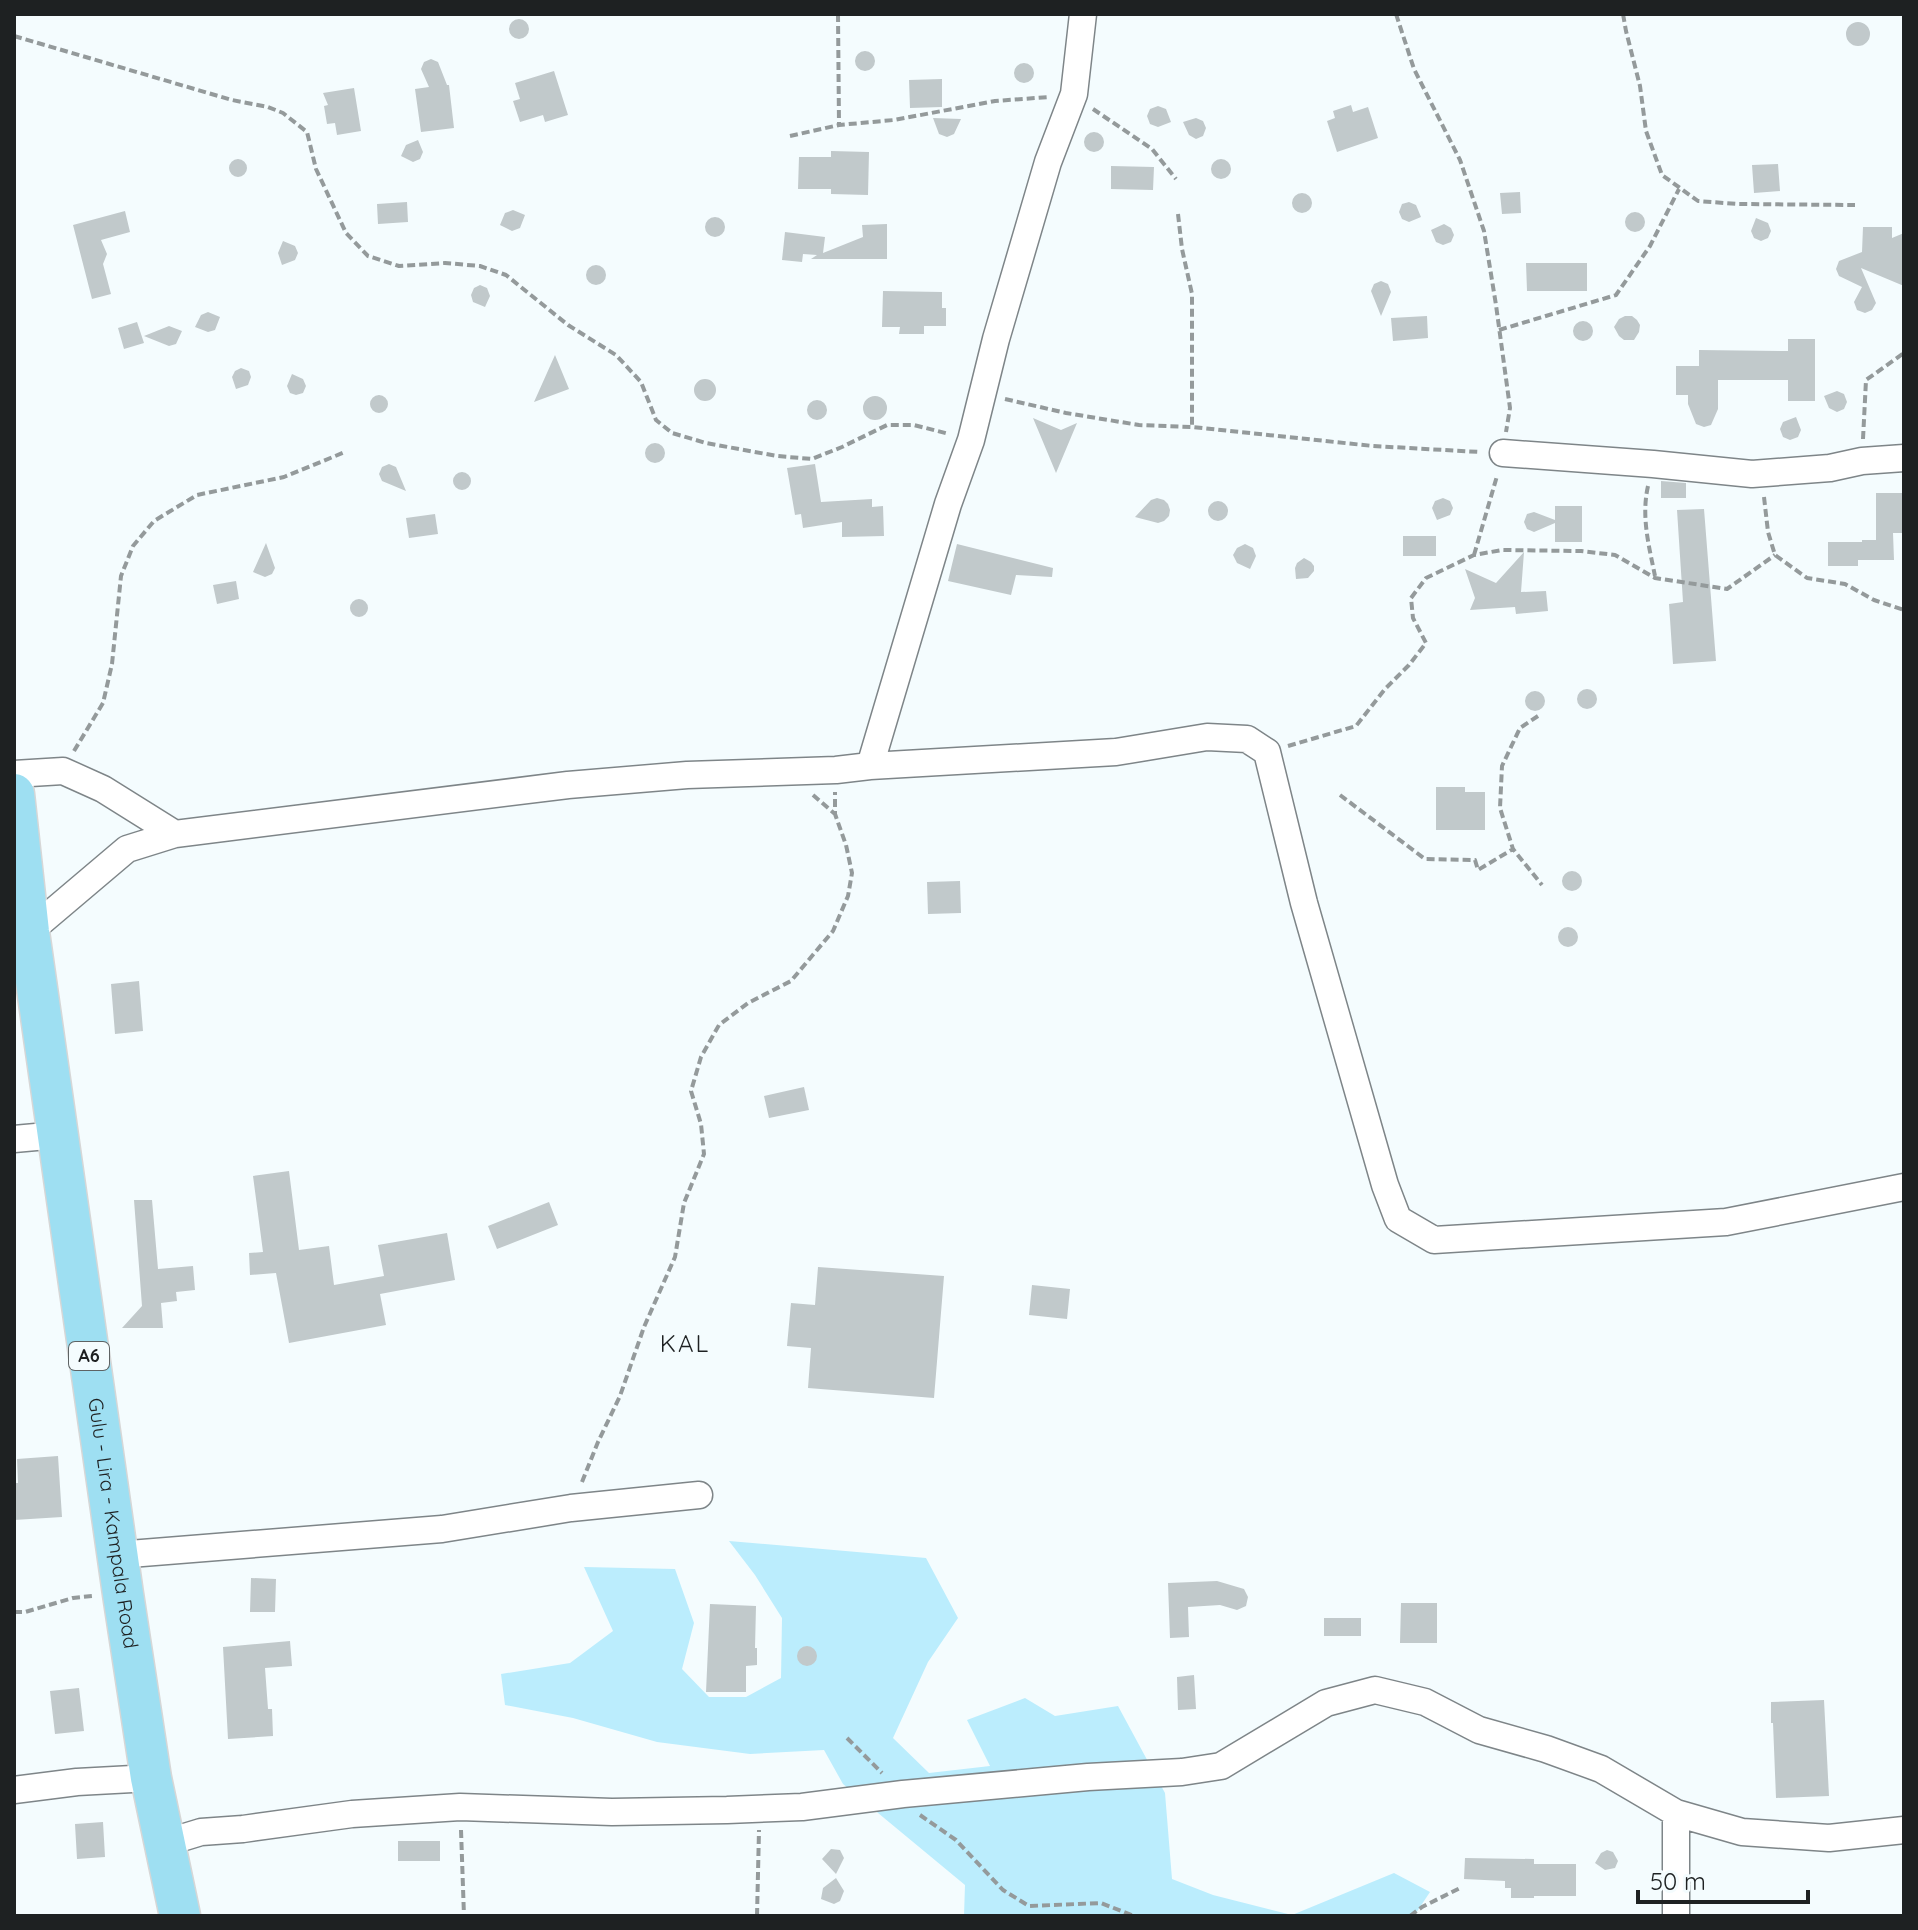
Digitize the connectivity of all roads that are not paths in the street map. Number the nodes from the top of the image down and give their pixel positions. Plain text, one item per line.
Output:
1 (1083, 14) edge
2 (1503, 453) road end
3 (1904, 458) edge
4 (870, 766) junction
5 (14, 774) edge
6 (14, 794) edge
7 (175, 834) junction
8 (29, 932) junction
9 (58, 1135) junction
10 (14, 1139) edge
11 (1904, 1187) edge
12 (699, 1495) dead end
13 (117, 1555) junction
14 (151, 1778) junction
15 (14, 1790) edge
16 (1676, 1813) junction
17 (1904, 1830) edge
18 (165, 1843) junction
19 (180, 1916) edge
20 (1676, 1916) edge

1 - 4 street
2 - 3 street
4 - 7 street
4 - 11 street
5 - 7 street
6 - 8 main road, Gulu - Lira - Kampala Road / A6
7 - 8 street
8 - 9 main road, Gulu - Lira - Kampala Road / A6
9 - 10 street
9 - 13 main road, Gulu - Lira - Kampala Road / A6
12 - 13 street
13 - 14 main road, Gulu - Lira - Kampala Road / A6
14 - 15 street
14 - 18 main road, Gulu - Lira - Kampala Road / A6
16 - 17 street
16 - 18 street
16 - 20 street
18 - 19 main road, Gulu - Lira - Kampala Road / A6

